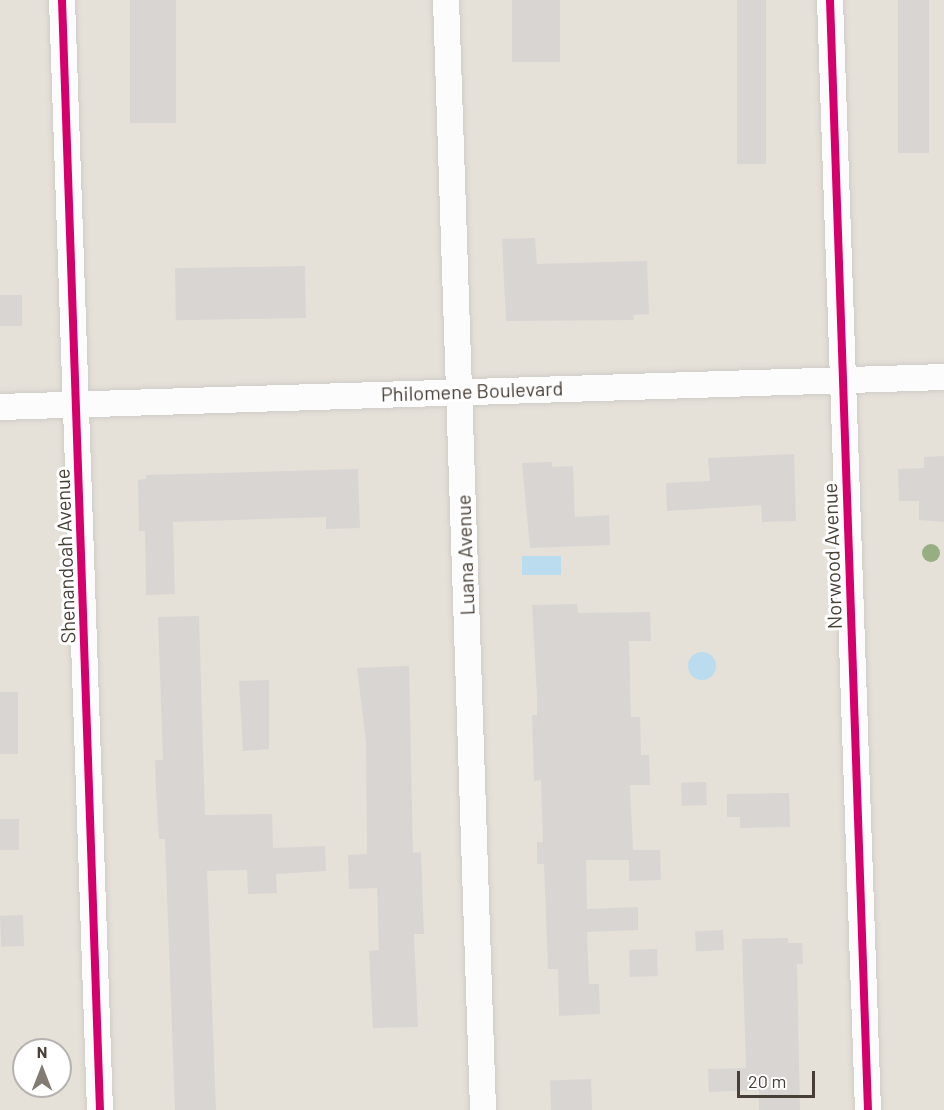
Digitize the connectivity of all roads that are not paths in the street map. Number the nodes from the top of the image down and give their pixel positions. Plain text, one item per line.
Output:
1 (62, 0) edge
2 (446, 0) edge
3 (830, 0) edge
4 (944, 376) edge
5 (842, 380) junction
6 (459, 392) junction
7 (76, 404) junction
8 (0, 407) edge
9 (100, 1110) edge
10 (483, 1110) edge
11 (868, 1110) edge

1 - 7 street, Shenandoah Avenue
2 - 6 street, Luana Avenue
3 - 5 street, Norwood Avenue
4 - 5 street, Philomene Boulevard
5 - 6 street, Philomene Boulevard
5 - 11 street, Norwood Avenue
6 - 7 street, Philomene Boulevard
6 - 10 street, Luana Avenue
7 - 8 street, Philomene Boulevard
7 - 9 street, Shenandoah Avenue

